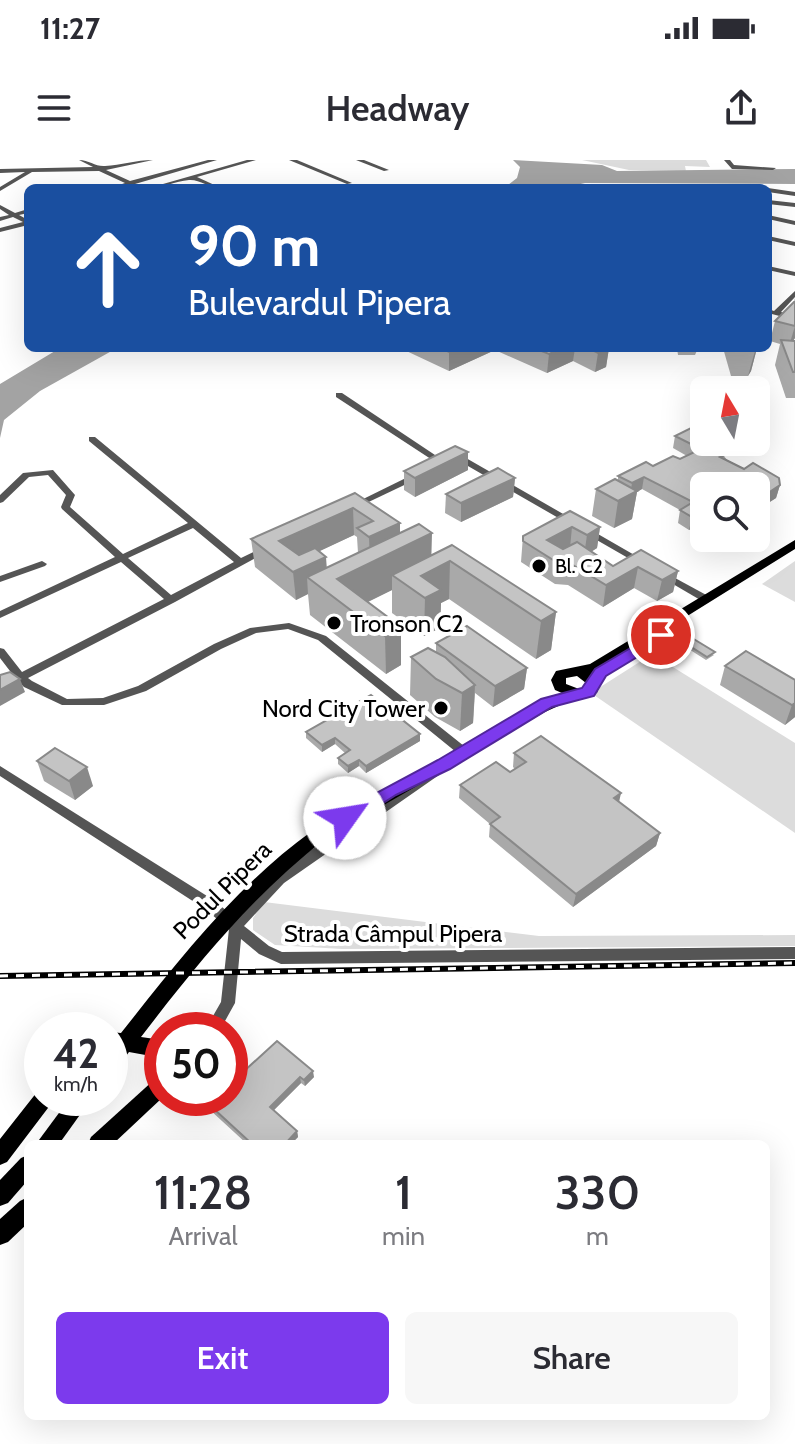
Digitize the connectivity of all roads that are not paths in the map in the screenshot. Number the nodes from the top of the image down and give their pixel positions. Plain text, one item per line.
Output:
1 (82, 160) edge
2 (150, 160) edge
3 (213, 160) edge
4 (253, 160) edge
5 (292, 160) edge
6 (359, 160) edge
7 (727, 160) edge
8 (773, 168) dead end
9 (100, 169) junction
10 (386, 170) dead end
11 (0, 171) edge
12 (29, 172) junction
13 (192, 177) junction
14 (130, 183) junction
15 (349, 183) dead end
16 (127, 184) edge
17 (167, 184) edge
18 (209, 184) edge
19 (0, 189) edge
20 (772, 191) edge
21 (795, 194) edge
22 (772, 202) edge
23 (795, 205) edge
24 (0, 207) edge
25 (24, 212) edge
26 (13, 215) junction
27 (772, 218) edge
28 (0, 219) edge
29 (24, 221) edge
30 (795, 223) edge
31 (24, 224) edge
32 (0, 230) edge
33 (772, 239) edge
34 (795, 244) edge
35 (772, 269) edge
36 (795, 274) edge
37 (795, 293) edge
38 (772, 312) edge
39 (795, 318) edge
40 (339, 395) dead end
41 (92, 439) dead end
42 (443, 463) junction
43 (0, 500) edge
44 (335, 515) edge
45 (194, 524) junction
46 (795, 544) edge
47 (275, 545) edge
48 (795, 551) edge
49 (120, 557) junction
50 (241, 563) junction
51 (42, 564) dead end
52 (0, 579) edge
53 (706, 599) junction
54 (171, 600) junction
55 (0, 615) edge
56 (0, 651) edge
57 (580, 671) junction
58 (21, 677) junction
59 (594, 681) junction
60 (0, 682) edge
61 (566, 690) junction
62 (465, 753) junction
63 (444, 765) junction
64 (0, 770) edge
65 (236, 926) junction
66 (795, 953) edge
67 (223, 1012) edge
68 (128, 1039) edge
69 (144, 1102) edge
70 (30, 1116) edge
71 (68, 1116) edge
72 (49, 1140) edge
73 (102, 1140) edge
74 (0, 1155) edge
75 (24, 1169) edge
76 (0, 1196) edge
77 (24, 1212) edge
78 (0, 1234) edge

1 - 9 street
2 - 9 street
3 - 14 street
4 - 13 street
5 - 15 street
6 - 10 street
7 - 8 street
9 - 12 street
9 - 14 street
11 - 12 street
12 - 19 street
13 - 17 street
13 - 18 street
14 - 16 street
20 - 21 street
22 - 23 street
24 - 26 street
25 - 26 street
26 - 28 street
26 - 29 street
27 - 30 street
31 - 32 street
33 - 34 street
35 - 36 street
37 - 38 street
38 - 39 street
40 - 42 street
41 - 45 street
42 - 44 street
42 - 53 street
43 - 49 street
45 - 49 street
45 - 50 street
46 - 53 main road
47 - 50 street
48 - 59 main road
49 - 54 street
49 - 55 street
50 - 54 street
51 - 52 street
53 - 57 main road
54 - 58 street
56 - 58 street
57 - 59 main road
57 - 61 main road
58 - 60 street
58 - 62 street
59 - 61 main road
61 - 62 main road, Podul Pipera
62 - 63 main road, Podul Pipera
63 - 65 street
63 - 68 main road, Podul Pipera
64 - 65 street, Strada Câmpul Pipera
65 - 66 street, Strada Câmpul Pipera
65 - 67 street
69 - 73 main road
70 - 74 main road
71 - 72 main road
75 - 76 main road
77 - 78 main road

